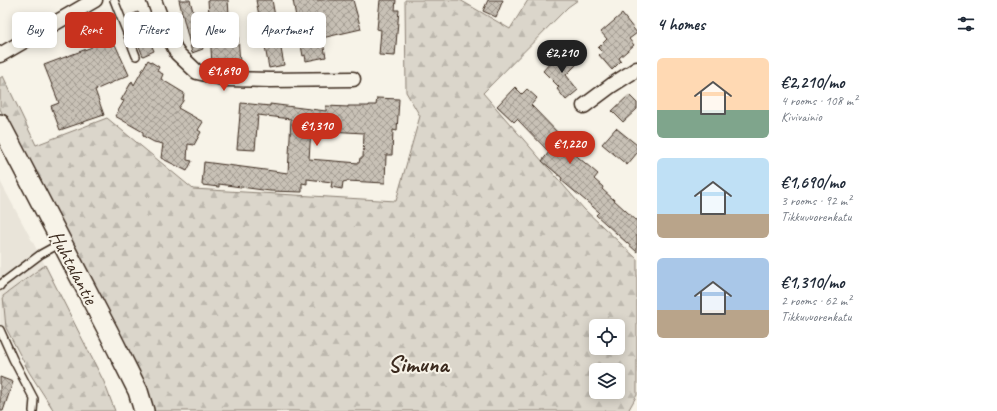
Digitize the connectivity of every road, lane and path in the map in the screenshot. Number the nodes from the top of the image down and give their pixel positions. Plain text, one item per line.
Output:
1 (94, 0) edge
2 (114, 0) edge
3 (154, 0) edge
4 (0, 55) edge
5 (136, 56) dead end
6 (637, 70) edge
7 (353, 79) dead end
8 (584, 106) dead end
9 (0, 124) edge
10 (62, 243) junction
11 (0, 285) edge
12 (0, 330) edge
13 (34, 411) edge
14 (144, 411) edge

1 - 4 street
2 - 5 lane
3 - 7 street
6 - 8 street
9 - 10 main road, Huhtalantie
10 - 11 lane
10 - 14 main road, Huhtalantie
12 - 13 lane

